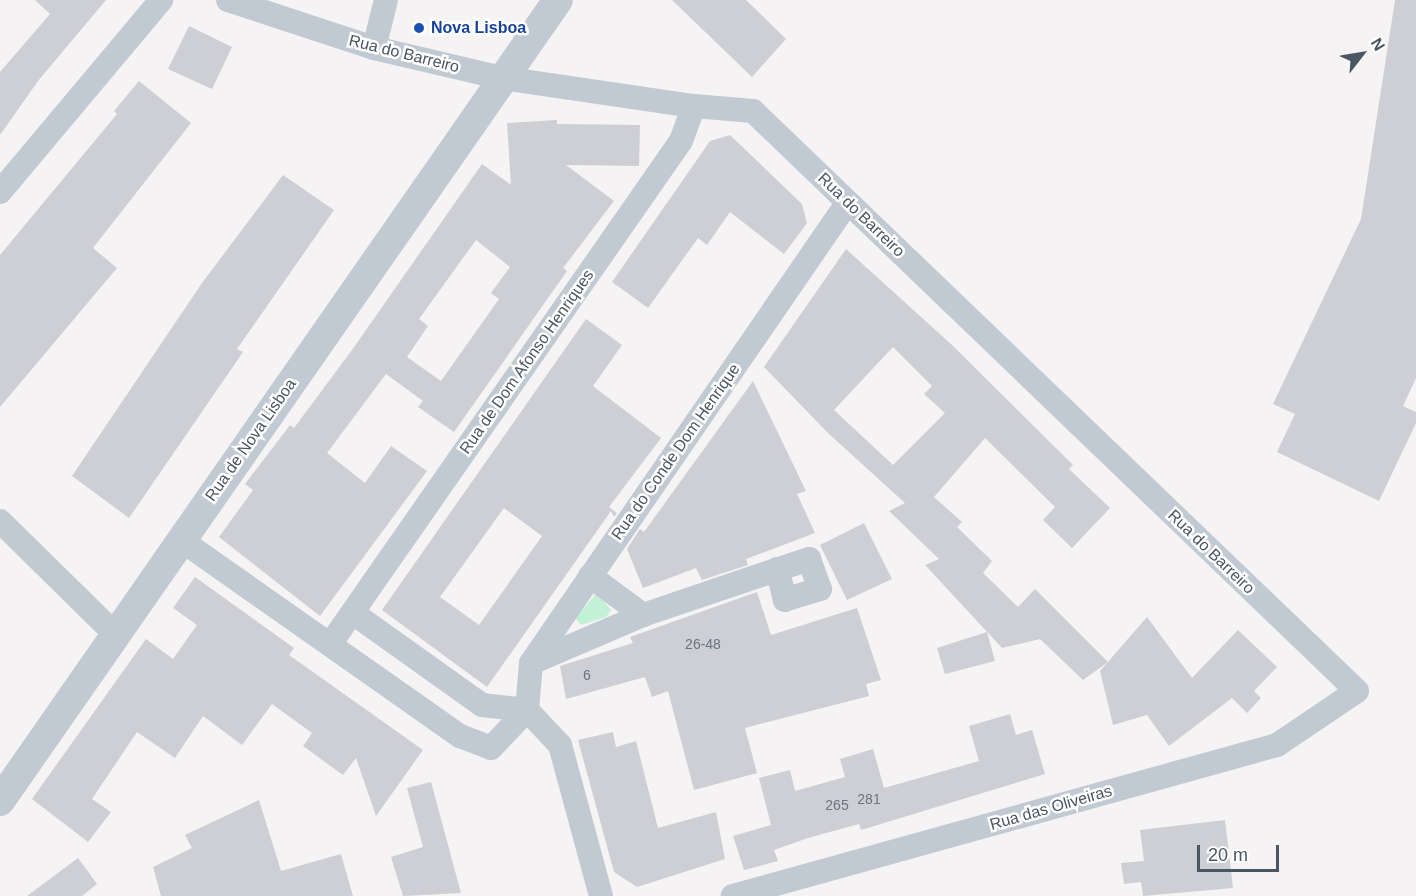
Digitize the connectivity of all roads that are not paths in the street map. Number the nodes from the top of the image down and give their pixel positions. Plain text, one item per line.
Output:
1 (161, 0) edge
2 (228, 0) edge
3 (386, 0) edge
4 (558, 0) edge
5 (374, 48) junction
6 (502, 78) junction
7 (694, 106) junction
8 (0, 192) edge
9 (848, 202) junction
10 (0, 521) edge
11 (182, 540) junction
12 (777, 570) dead end
13 (590, 576) junction
14 (353, 613) junction
15 (643, 615) junction
16 (115, 634) junction
17 (332, 643) junction
18 (531, 663) junction
19 (1357, 692) joint
20 (482, 705) junction
21 (527, 710) junction
22 (460, 736) junction
23 (0, 801) edge
24 (601, 896) edge
25 (732, 896) edge

1 - 8 street
2 - 5 street, Rua do Barreiro
3 - 5 street
4 - 6 street, Rua de Nova Lisboa
5 - 6 street, Rua do Barreiro
6 - 7 street, Rua do Barreiro
6 - 11 street, Rua de Nova Lisboa
7 - 9 street, Rua do Barreiro
7 - 14 street, Rua de Dom Afonso Henriques
9 - 13 street, Rua do Conde Dom Henrique
9 - 19 street, Rua do Barreiro
10 - 16 street
11 - 16 street, Rua de Nova Lisboa
11 - 17 street
12 - 15 street
13 - 15 street
13 - 18 street, Rua do Conde Dom Henrique
14 - 17 street, Rua de Dom Afonso Henriques
14 - 20 street
15 - 18 street
16 - 23 street, Rua de Nova Lisboa
17 - 22 street
18 - 21 street, Rua do Conde Dom Henrique
19 - 25 street, Rua das Oliveiras
20 - 21 street
20 - 22 street
21 - 22 street
21 - 24 street

